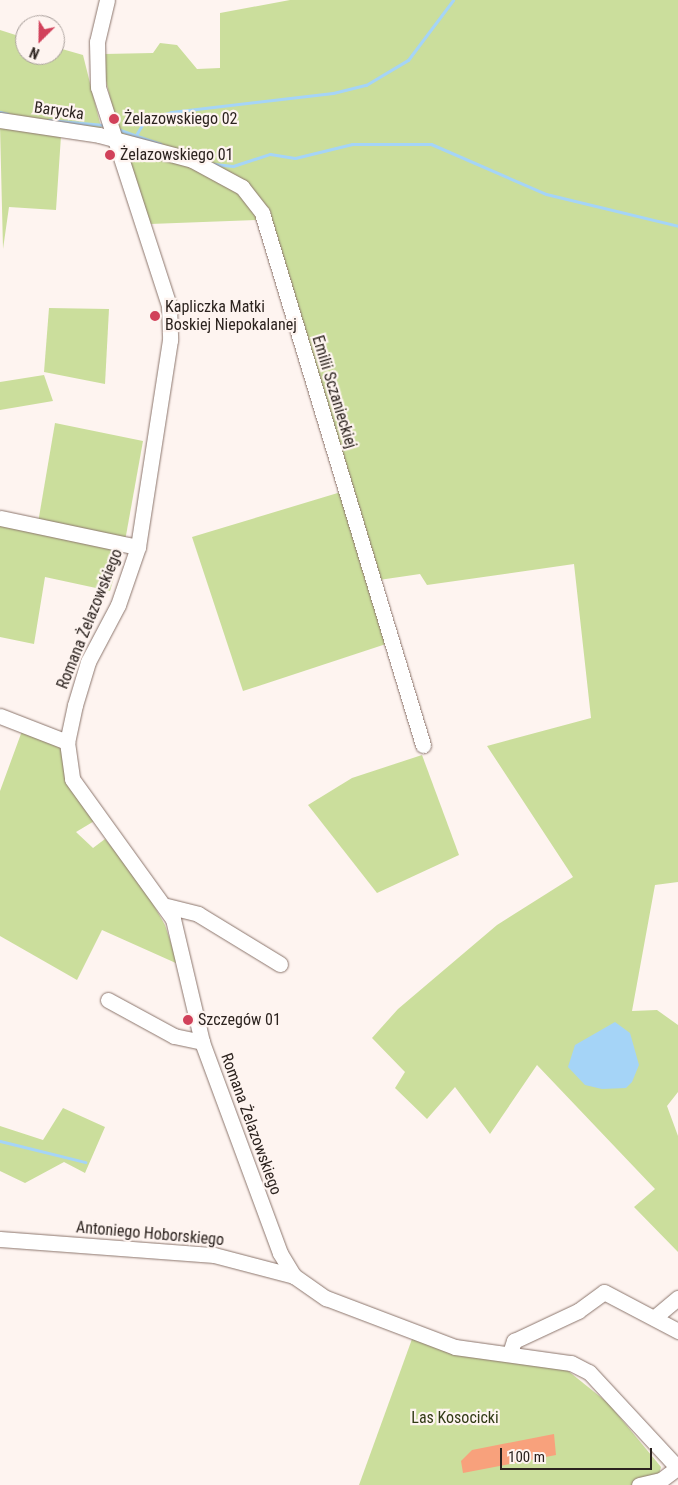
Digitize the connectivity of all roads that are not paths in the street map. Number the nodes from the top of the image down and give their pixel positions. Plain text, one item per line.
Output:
1 (107, 0) edge
2 (0, 120) edge
3 (112, 136) junction
4 (0, 518) edge
5 (138, 547) junction
6 (0, 716) edge
7 (67, 742) junction
8 (423, 745) dead end
9 (167, 906) junction
10 (280, 964) dead end
11 (108, 1000) dead end
12 (202, 1042) junction
13 (0, 1239) edge
14 (294, 1276) junction
15 (678, 1298) edge
16 (654, 1317) junction
17 (678, 1331) edge
18 (510, 1354) junction
19 (678, 1468) edge
20 (639, 1485) edge

1 - 3 street, Romana Żelazowskiego
2 - 3 street, Barycka
3 - 5 street, Romana Żelazowskiego
3 - 8 street, Emilii Sczanieckiej
4 - 5 street
5 - 7 street, Romana Żelazowskiego
6 - 7 street
7 - 9 street, Romana Żelazowskiego
9 - 10 street
9 - 12 street, Romana Żelazowskiego
11 - 12 street
12 - 14 street, Romana Żelazowskiego
13 - 14 street, Antoniego Hoborskiego
14 - 18 street, Romana Żelazowskiego
15 - 16 street
16 - 17 street
16 - 18 street
18 - 19 street, Romana Żelazowskiego
19 - 20 street

